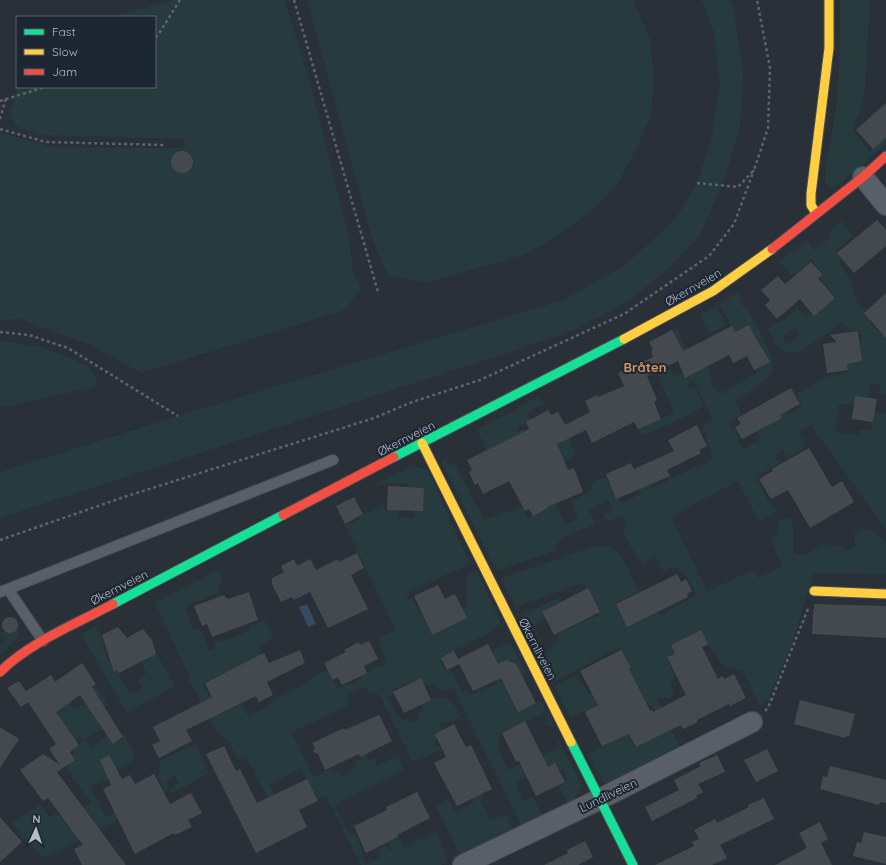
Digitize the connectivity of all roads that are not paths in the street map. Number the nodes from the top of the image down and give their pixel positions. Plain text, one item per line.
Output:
1 (829, 0) edge
2 (886, 156) edge
3 (863, 177) junction
4 (886, 205) edge
5 (816, 213) junction
6 (422, 443) junction
7 (333, 460) dead end
8 (4, 590) edge
9 (814, 591) road end
10 (886, 594) edge
11 (42, 641) junction
12 (0, 672) edge
13 (752, 722) road end
14 (600, 799) junction
15 (463, 865) edge
16 (634, 865) edge

1 - 5 street
2 - 3 street, Økernveien
3 - 4 street
3 - 5 street, Økernveien
5 - 6 street, Økernveien
6 - 11 street, Økernveien
6 - 14 street, Økernliveien
7 - 8 lane
8 - 11 lane
9 - 10 street
11 - 12 street, Økernveien
13 - 14 street, Lundliveien
14 - 15 street, Lundliveien
14 - 16 street, Økernliveien

